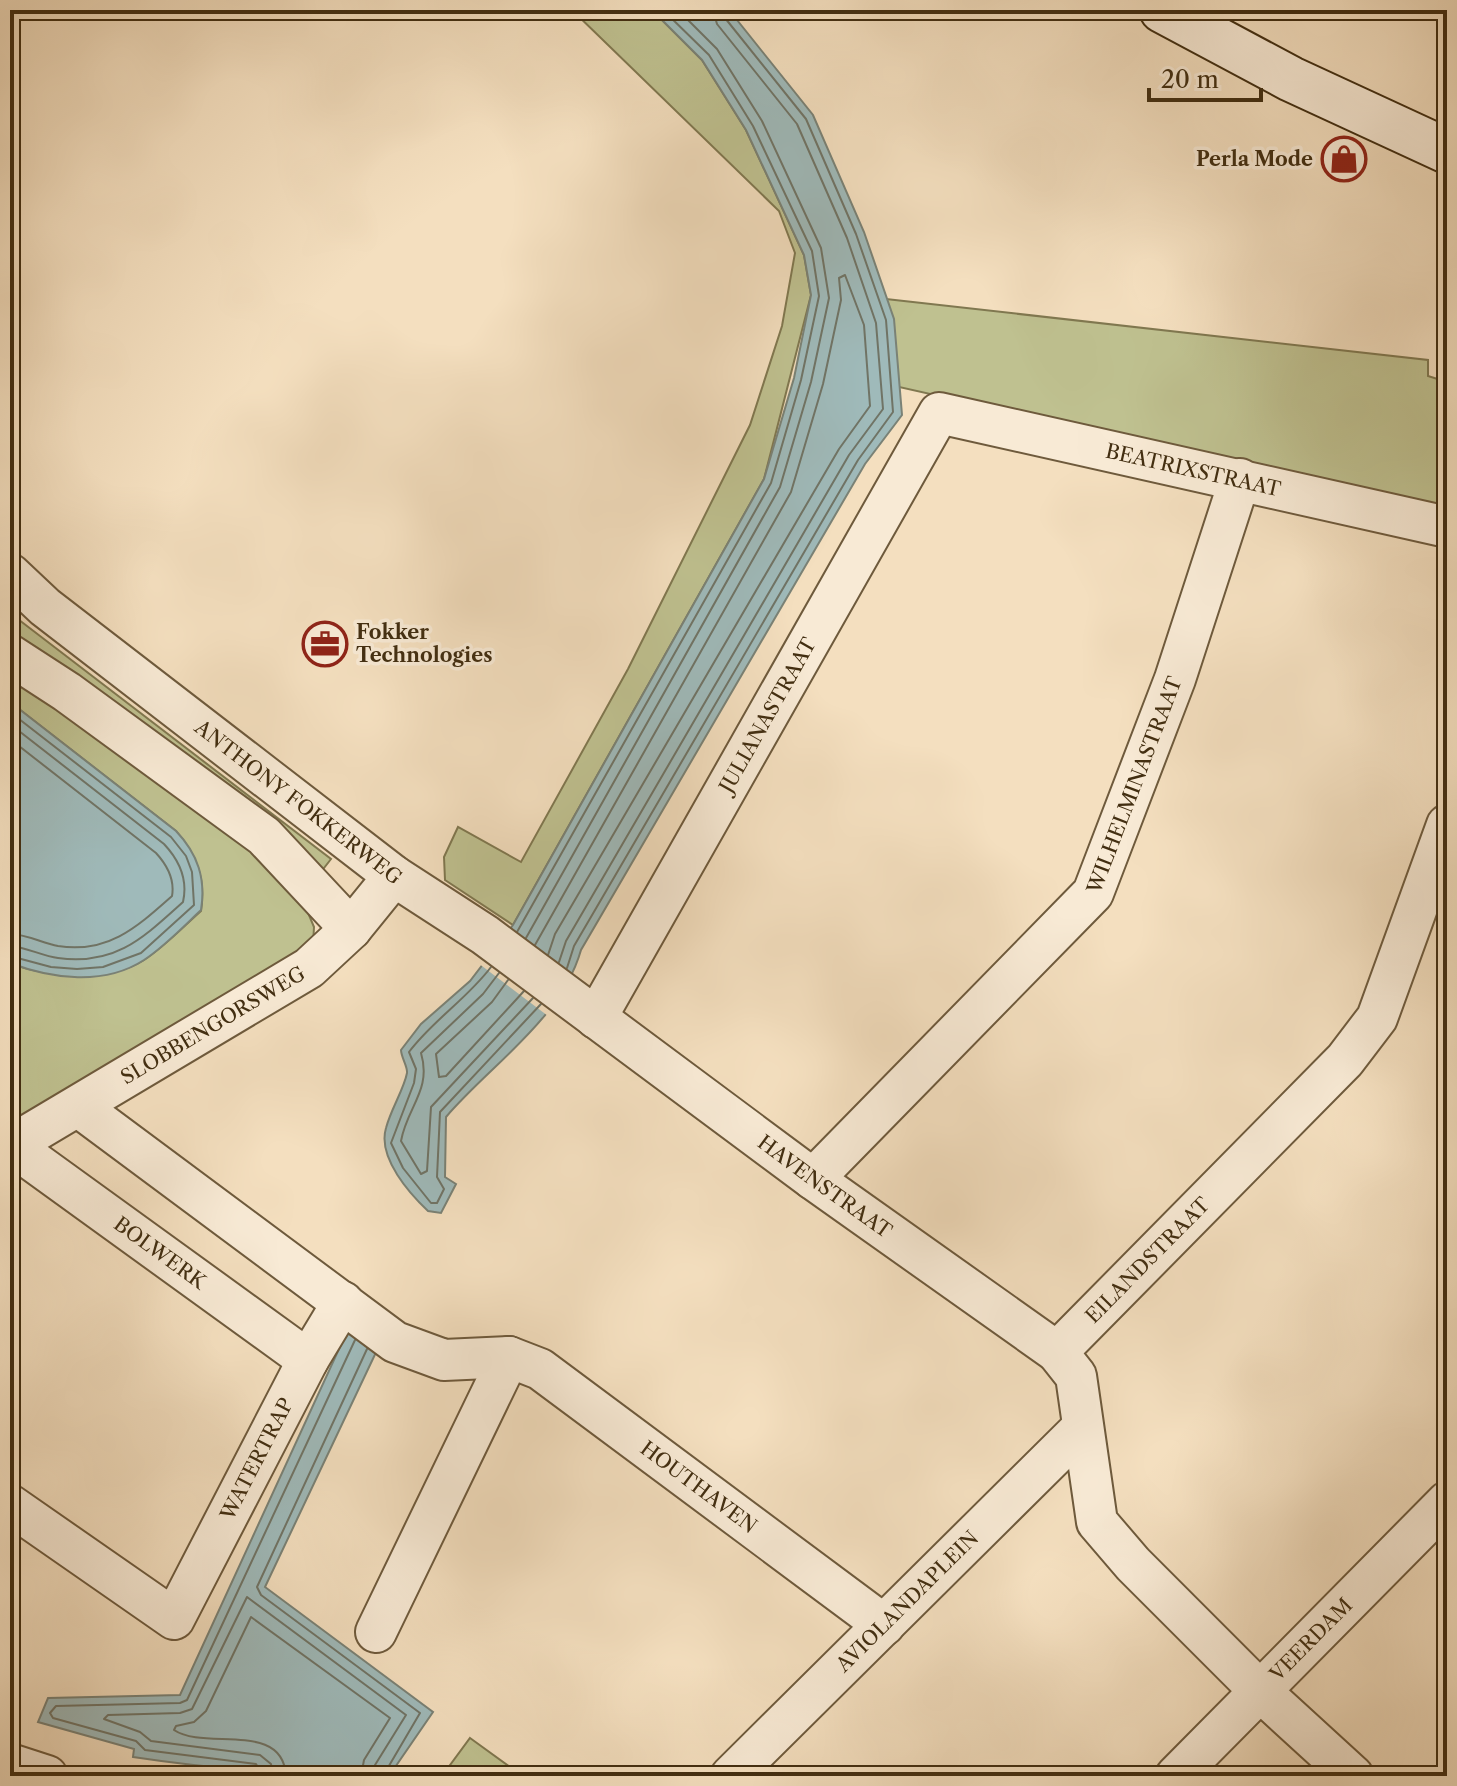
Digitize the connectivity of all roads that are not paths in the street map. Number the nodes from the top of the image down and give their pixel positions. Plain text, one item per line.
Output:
1 (1162, 10) edge
2 (1447, 151) edge
3 (939, 413) joint
4 (1240, 479) junction
5 (1447, 527) edge
6 (10, 574) edge
7 (10, 655) edge
8 (1446, 832) edge
9 (394, 876) junction
10 (351, 929) junction
11 (585, 1009) junction
12 (79, 1107) junction
13 (10, 1146) edge
14 (813, 1179) junction
15 (353, 1309) junction
16 (1057, 1352) junction
17 (509, 1357) junction
18 (308, 1360) junction
19 (1082, 1428) junction
20 (1447, 1502) edge
21 (10, 1505) edge
22 (884, 1625) junction
23 (376, 1632) dead end
24 (1259, 1690) junction
25 (10, 1764) edge
26 (47, 1776) edge
27 (731, 1776) edge
28 (1176, 1776) edge
29 (1353, 1776) edge

1 - 2 street
3 - 4 street, BEATRIXSTRAAT
3 - 11 street, JULIANASTRAAT
4 - 5 street, BEATRIXSTRAAT
4 - 14 street, WILHELMINASTRAAT
6 - 9 street, ANTHONY FOKKERWEG
7 - 10 street
8 - 16 street, EILANDSTRAAT
9 - 10 street, SLOBBENGORSWEG
9 - 11 street, ANTHONY FOKKERWEG
10 - 12 street, SLOBBENGORSWEG
11 - 14 street, HAVENSTRAAT
12 - 13 street, SLOBBENGORSWEG
12 - 15 street
13 - 18 street, BOLWERK
14 - 16 street, HAVENSTRAAT
15 - 17 street, HOUTHAVEN
15 - 18 street, WATERTRAP
16 - 19 street
17 - 22 street, HOUTHAVEN
17 - 23 street
18 - 21 street, WATERTRAP
19 - 22 street, AVIOLANDAPLEIN
19 - 24 street
20 - 24 street, VEERDAM
22 - 27 street, AVIOLANDAPLEIN
24 - 28 street, VEERDAM
24 - 29 street
25 - 26 street

